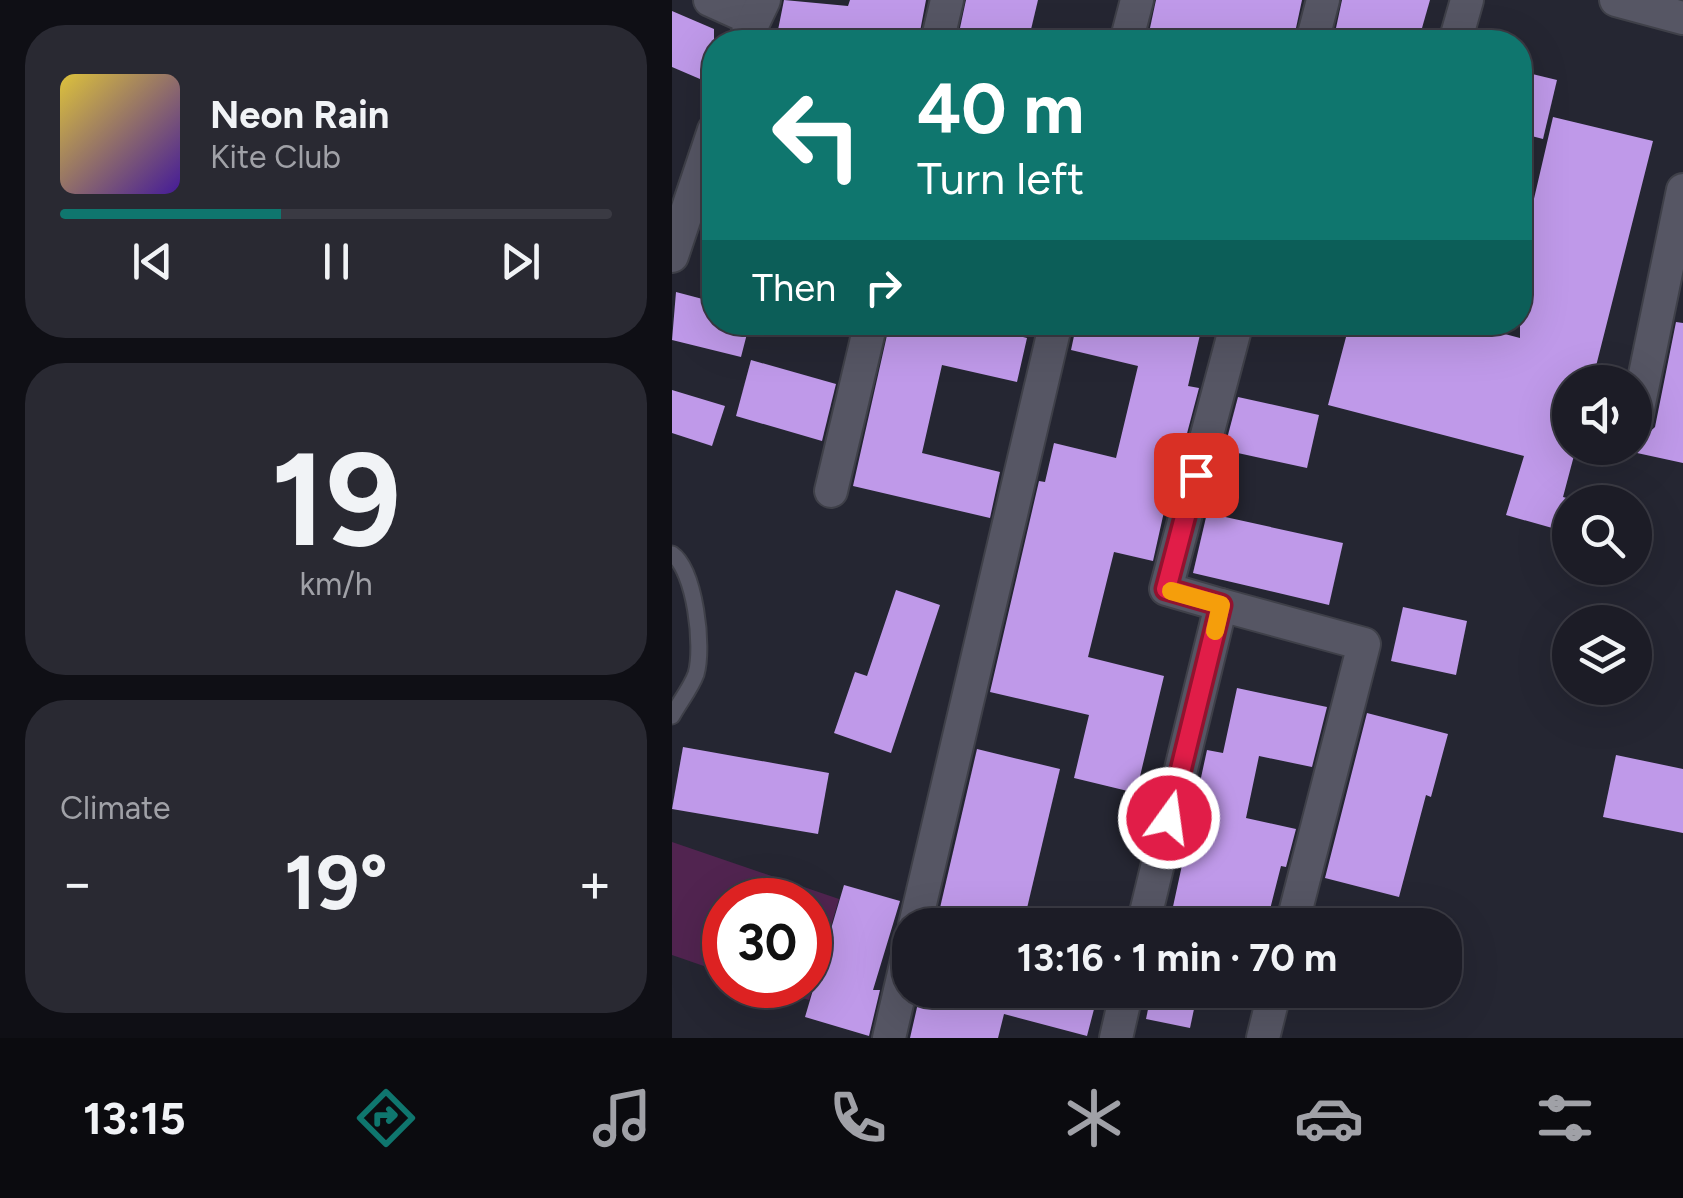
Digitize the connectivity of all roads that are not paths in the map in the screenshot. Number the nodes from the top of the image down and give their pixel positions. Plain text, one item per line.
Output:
1 (710, 0) edge
2 (947, 0) edge
3 (1137, 0) edge
4 (1323, 0) edge
5 (1467, 0) edge
6 (1616, 0) edge
7 (1682, 18) edge
8 (753, 20) edge
9 (940, 30) edge
10 (1129, 30) edge
11 (1315, 30) edge
12 (1458, 30) edge
13 (702, 166) edge
14 (1682, 190) edge
15 (672, 256) edge
16 (868, 335) edge
17 (1053, 335) edge
18 (1234, 335) edge
19 (1647, 365) edge
20 (831, 491) dead end
21 (672, 554) edge
22 (1221, 605) junction
23 (672, 716) edge
24 (918, 908) edge
25 (1147, 908) edge
26 (1296, 908) edge
27 (896, 1008) edge
28 (1124, 1008) edge
29 (1271, 1008) edge
30 (889, 1038) edge
31 (1116, 1038) edge
32 (1263, 1038) edge

1 - 8 street
2 - 9 street
3 - 10 street
4 - 11 street
5 - 12 street
6 - 7 street
13 - 15 street
14 - 19 street
16 - 20 street
17 - 24 street
18 - 22 street
21 - 23 lane
22 - 25 street
22 - 26 street
27 - 30 street
28 - 31 street
29 - 32 street

